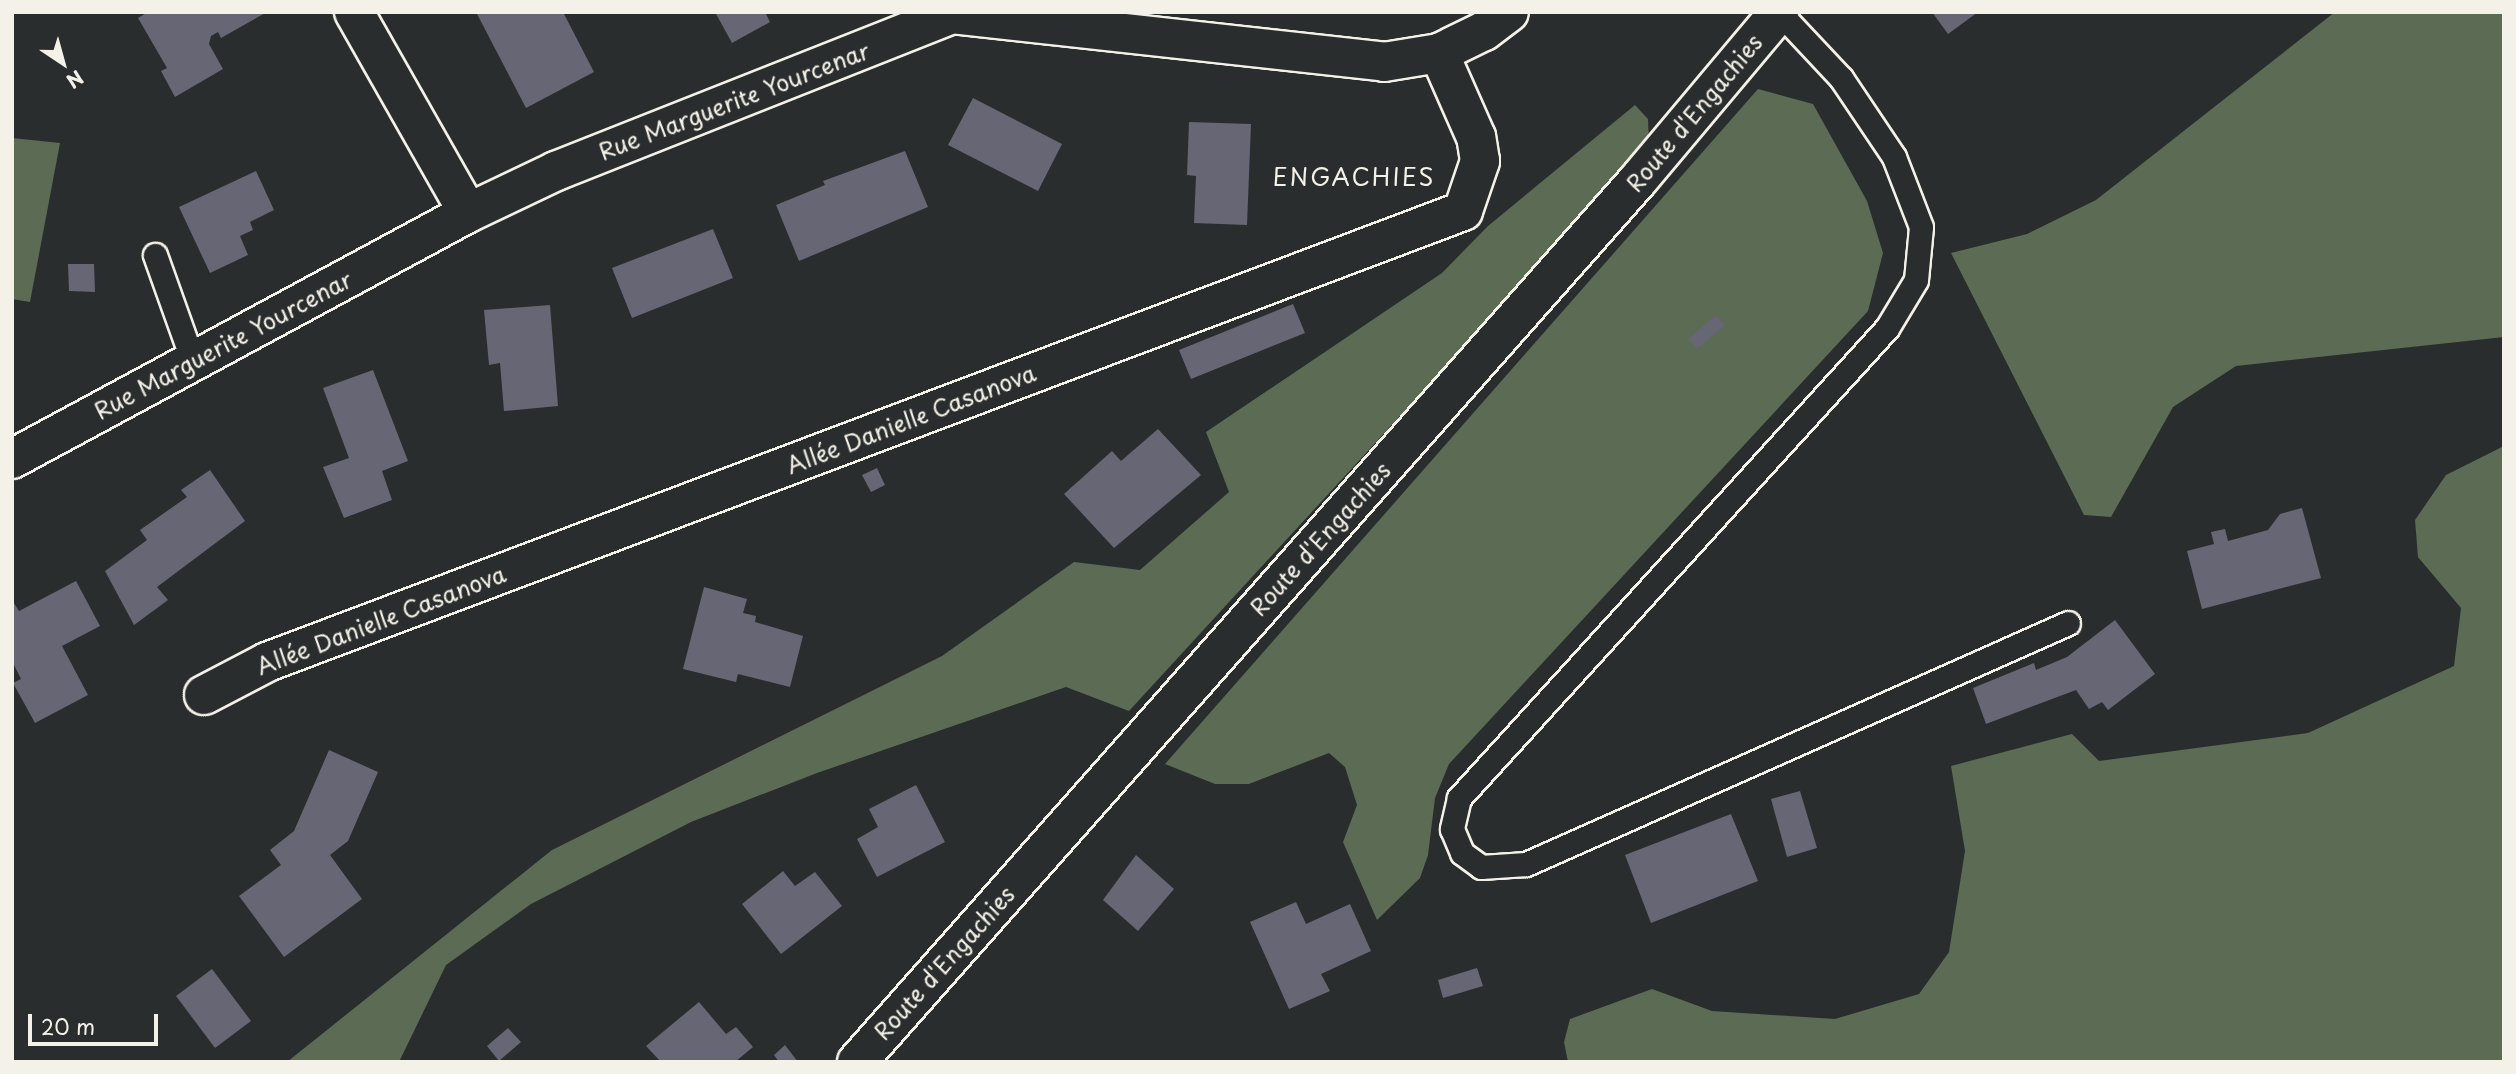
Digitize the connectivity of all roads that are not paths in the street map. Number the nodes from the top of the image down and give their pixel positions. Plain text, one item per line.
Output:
1 (354, 12) edge
2 (1509, 12) edge
3 (1779, 12) edge
4 (952, 13) edge
5 (1439, 53) junction
6 (468, 213) junction
7 (155, 255) dead end
8 (193, 362) junction
9 (12, 459) edge
10 (2068, 623) dead end
11 (204, 695) dead end
12 (857, 1062) edge

1 - 6 street
2 - 5 street, Rue Marguerite Yourcenar
3 - 10 lane
3 - 12 street, Route d'Engachies
4 - 5 street, Rue Marguerite Yourcenar
4 - 6 street, Rue Marguerite Yourcenar
5 - 11 street, Allée Danielle Casanova
6 - 8 street, Rue Marguerite Yourcenar
7 - 8 lane
8 - 9 street, Rue Marguerite Yourcenar

